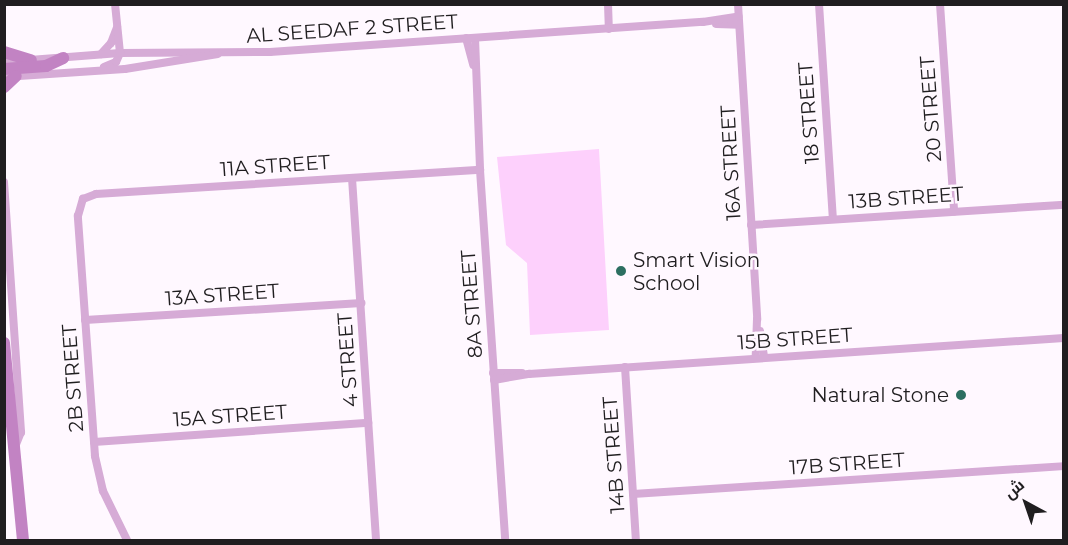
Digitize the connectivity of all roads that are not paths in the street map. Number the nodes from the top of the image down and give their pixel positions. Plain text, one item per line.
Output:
1 (115, 4) edge
2 (608, 4) edge
3 (738, 4) edge
4 (819, 4) edge
5 (940, 4) edge
6 (739, 20) junction
7 (117, 27) junction
8 (609, 28) junction
9 (470, 38) junction
10 (4, 52) edge
11 (120, 53) junction
12 (219, 54) junction
13 (99, 55) junction
14 (63, 58) junction
15 (31, 60) junction
16 (4, 62) edge
17 (4, 69) edge
18 (93, 70) junction
19 (10, 77) edge
20 (4, 87) edge
21 (480, 170) junction
22 (352, 178) junction
23 (4, 182) edge
24 (1064, 205) edge
25 (78, 206) joint
26 (954, 212) junction
27 (833, 219) junction
28 (751, 225) junction
29 (361, 303) junction
30 (85, 320) junction
31 (1064, 338) edge
32 (4, 343) edge
33 (760, 357) junction
34 (625, 367) junction
35 (494, 376) junction
36 (368, 423) junction
37 (94, 442) junction
38 (12, 451) junction
39 (1064, 466) edge
40 (633, 494) junction
41 (23, 540) edge
42 (127, 540) edge
43 (376, 540) edge
44 (505, 540) edge
45 (636, 540) edge

1 - 7 street
2 - 8 street
3 - 6 street, 16A STREET
4 - 27 street, 18 STREET
5 - 26 street, 20 STREET
6 - 8 street, AL SEEDAF 2 STREET
6 - 28 street, 16A STREET
7 - 11 street
7 - 13 street
8 - 9 street, AL SEEDAF 2 STREET
9 - 12 street, AL SEEDAF 2 STREET
9 - 21 street, 8A STREET
10 - 15 main road
11 - 12 street, AL SEEDAF 2 STREET
11 - 13 street, AL SEEDAF 2 STREET
11 - 18 street
12 - 18 street, AL SEEDAF 2 STREET
13 - 14 street, AL SEEDAF 2 STREET
14 - 15 street, AL SEEDAF 2 STREET
14 - 17 main road
15 - 16 street, AL SEEDAF 2 STREET
18 - 19 street, AL SEEDAF 2 STREET
19 - 20 main road
21 - 22 street, 11A STREET
21 - 35 street, 8A STREET
22 - 25 street, 11A STREET
22 - 29 street, 4 STREET
23 - 38 street
24 - 26 street, 13B STREET
25 - 30 street, 2B STREET
26 - 27 street, 13B STREET
27 - 28 street, 13B STREET
28 - 33 street, 16A STREET
29 - 30 street, 13A STREET
29 - 36 street, 4 STREET
30 - 37 street, 2B STREET
31 - 33 street, 15B STREET
32 - 38 main road
33 - 34 street, 15B STREET
34 - 35 street, 15B STREET
34 - 40 street, 14B STREET
35 - 44 street, 8A STREET
36 - 37 street, 15A STREET
36 - 43 street, 4 STREET
37 - 42 street, 2B STREET
38 - 41 main road
39 - 40 street, 17B STREET
40 - 45 street, 14B STREET

